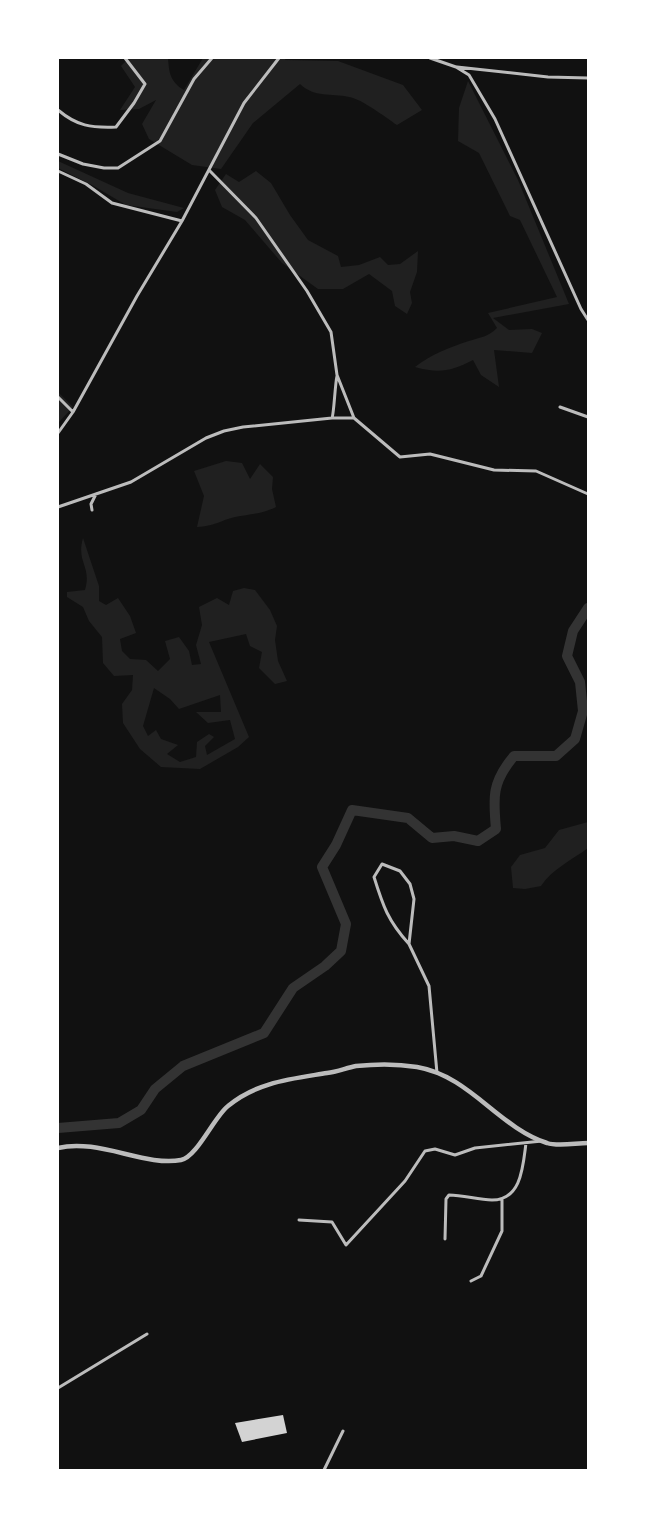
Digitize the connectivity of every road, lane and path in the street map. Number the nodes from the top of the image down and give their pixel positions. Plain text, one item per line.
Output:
1 (126, 58) edge
2 (212, 58) edge
3 (279, 58) edge
4 (430, 58) edge
5 (456, 67) junction
6 (588, 78) edge
7 (58, 110) edge
8 (58, 154) edge
9 (209, 170) junction
10 (58, 172) edge
11 (182, 221) junction
12 (588, 320) edge
13 (337, 375) junction
14 (58, 397) edge
15 (560, 407) dead end
16 (73, 412) junction
17 (588, 417) edge
18 (332, 418) junction
19 (354, 418) junction
20 (58, 433) edge
21 (97, 494) junction
22 (588, 494) edge
23 (58, 507) edge
24 (92, 510) dead end
25 (409, 944) junction
26 (437, 1073) junction
27 (543, 1141) junction
28 (526, 1143) junction
29 (588, 1143) edge
30 (58, 1148) edge
31 (502, 1199) junction
32 (299, 1220) dead end
33 (445, 1239) dead end
34 (471, 1281) dead end
35 (147, 1334) dead end
36 (58, 1388) edge
37 (342, 1430) dead end
38 (324, 1470) edge

1 - 7 street
2 - 8 street
3 - 9 street
4 - 5 street
5 - 6 street
5 - 12 street
9 - 11 street
9 - 13 street
10 - 11 street
11 - 16 street
13 - 18 street
13 - 19 street
14 - 16 street
15 - 17 street
16 - 20 street
18 - 19 street
18 - 21 street
19 - 22 street
21 - 23 street
21 - 24 street
25 - 25 street
25 - 26 street
26 - 27 street
26 - 30 street
27 - 28 street
27 - 29 street
28 - 31 street
28 - 32 street
31 - 33 street
31 - 34 street
35 - 36 street
37 - 38 street

